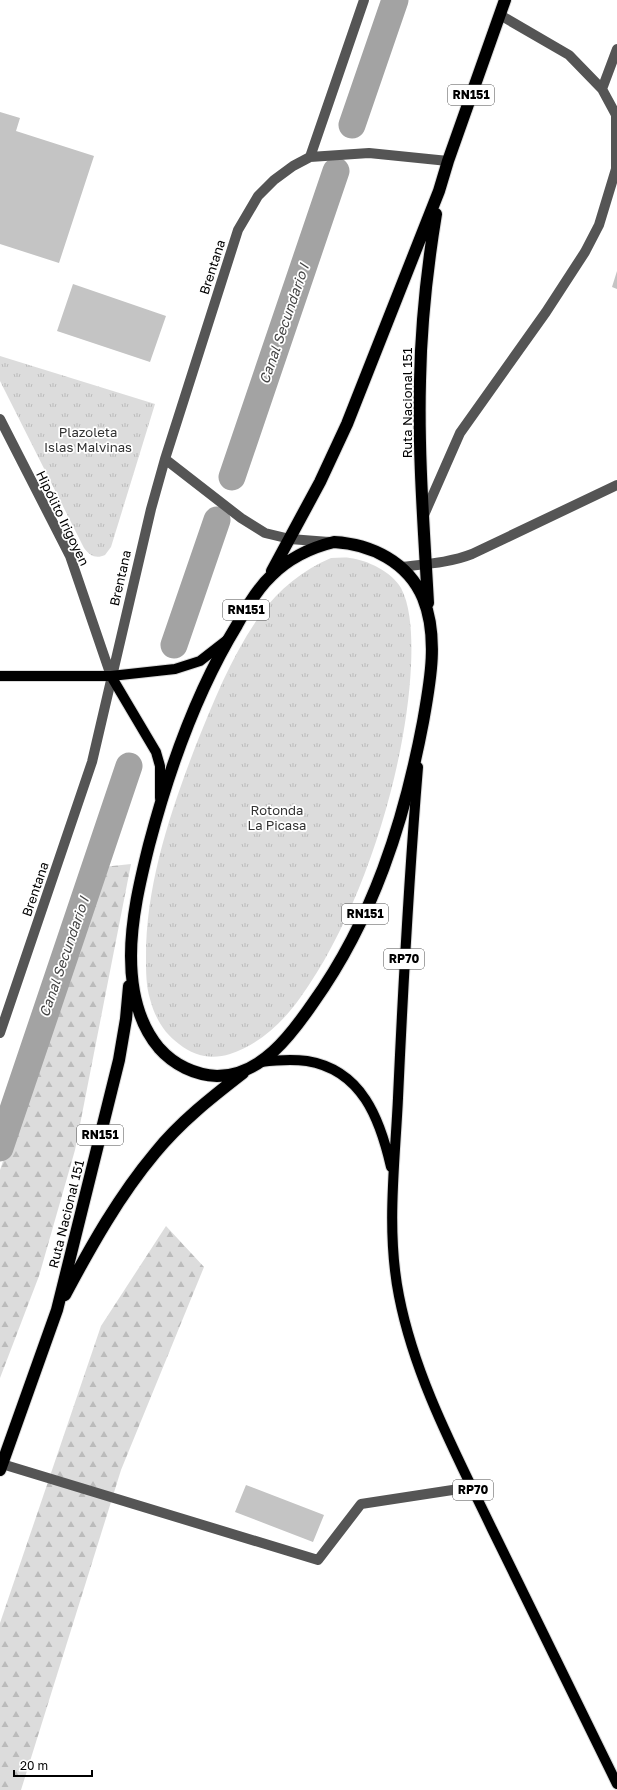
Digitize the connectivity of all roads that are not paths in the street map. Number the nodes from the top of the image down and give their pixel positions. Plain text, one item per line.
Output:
1 (364, 0) edge
2 (505, 0) edge
3 (500, 15) junction
4 (617, 49) edge
5 (602, 89) junction
6 (310, 157) junction
7 (448, 161) junction
8 (439, 191) junction
9 (0, 419) edge
10 (165, 459) junction
11 (617, 485) edge
12 (424, 514) junction
13 (290, 539) junction
14 (334, 542) junction
15 (426, 564) junction
16 (401, 567) junction
17 (269, 578) junction
18 (428, 616) junction
19 (228, 639) junction
20 (0, 676) edge
21 (111, 676) junction
22 (420, 741) junction
23 (159, 806) junction
24 (131, 959) junction
25 (0, 1033) edge
26 (261, 1062) junction
27 (248, 1069) junction
28 (394, 1178) junction
29 (57, 1310) junction
30 (1, 1467) edge
31 (472, 1487) junction
32 (617, 1784) edge

1 - 6 street
2 - 3 highway, Ruta Nacional 151 / RN151
3 - 5 street
3 - 7 highway, Ruta Nacional 151 / RN151
4 - 5 street
5 - 12 street
6 - 7 street, Brentana
6 - 10 street, Brentana
7 - 8 highway, Ruta Nacional 151 / RN151
8 - 12 highway, Ruta Nacional 151 / RN151
8 - 13 highway, Ruta Nacional 151 / RN151
9 - 21 street, Hipólito Irigoyen
10 - 13 street
10 - 21 street, Brentana
11 - 15 street
12 - 15 highway, Ruta Nacional 151 / RN151
13 - 14 street
13 - 17 highway, Ruta Nacional 151 / RN151
14 - 16 highway, RN151
14 - 17 highway, RN151
15 - 16 street
15 - 18 highway, Ruta Nacional 151 / RN151
16 - 18 highway, RN151
17 - 19 highway, RN151
18 - 22 highway, RN151
19 - 21 main road
19 - 23 highway, RN151
20 - 21 main road
21 - 23 main road
21 - 25 street, Brentana
22 - 26 highway, RN151
22 - 28 main road, RP70
23 - 24 highway, RN151
24 - 27 highway, RN151
24 - 29 highway, Ruta Nacional 151 / RN151
26 - 27 highway, RN151
26 - 28 main road, RP70
27 - 29 highway, Ruta Nacional 151 / RN151
28 - 31 main road, RP70
29 - 30 highway, Ruta Nacional 151 / RN151
30 - 31 street
31 - 32 main road, RP70

